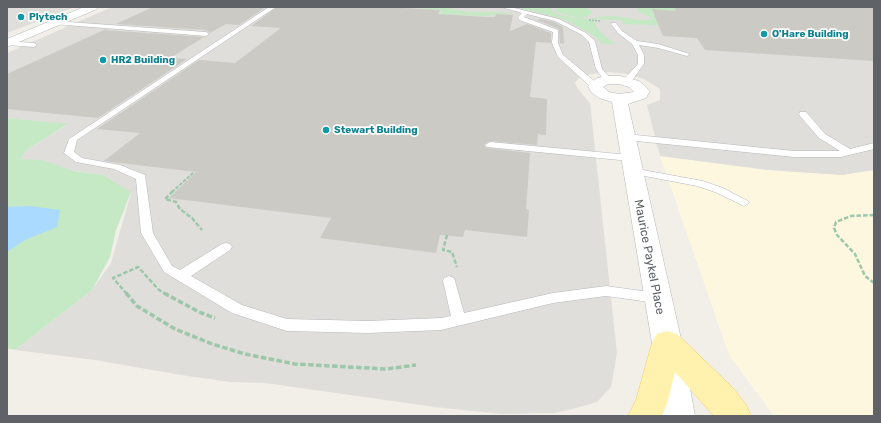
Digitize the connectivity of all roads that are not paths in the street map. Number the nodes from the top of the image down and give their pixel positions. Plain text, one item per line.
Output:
1 (93, 7) edge
2 (273, 7) edge
3 (504, 7) edge
4 (526, 12) junction
5 (55, 23) junction
6 (614, 24) dead end
7 (206, 34) dead end
8 (7, 43) edge
9 (635, 43) junction
10 (34, 46) dead end
11 (687, 54) dead end
12 (601, 83) junction
13 (623, 90) junction
14 (804, 114) dead end
15 (626, 137) junction
16 (490, 145) dead end
17 (874, 146) edge
18 (848, 152) junction
19 (631, 164) junction
20 (744, 203) dead end
21 (226, 247) dead end
22 (181, 276) junction
23 (449, 281) dead end
24 (657, 298) junction
25 (459, 321) junction
26 (667, 343) junction
27 (645, 416) edge
28 (678, 416) edge
29 (734, 416) edge

1 - 5 street
2 - 22 lane
3 - 4 lane
4 - 12 lane
4 - 12 lane
5 - 7 lane
5 - 8 street
6 - 9 lane
8 - 10 lane
9 - 11 lane
9 - 13 lane
12 - 13 street
13 - 15 street, Maurice Paykel Place
14 - 18 lane
15 - 18 lane
15 - 19 street, Maurice Paykel Place
16 - 19 lane
17 - 18 lane
19 - 20 lane
19 - 24 street, Maurice Paykel Place
21 - 22 lane
22 - 25 lane
23 - 25 lane
24 - 25 lane
24 - 26 street, Maurice Paykel Place
26 - 27 main road
26 - 28 street, Maurice Paykel Place
26 - 29 main road

